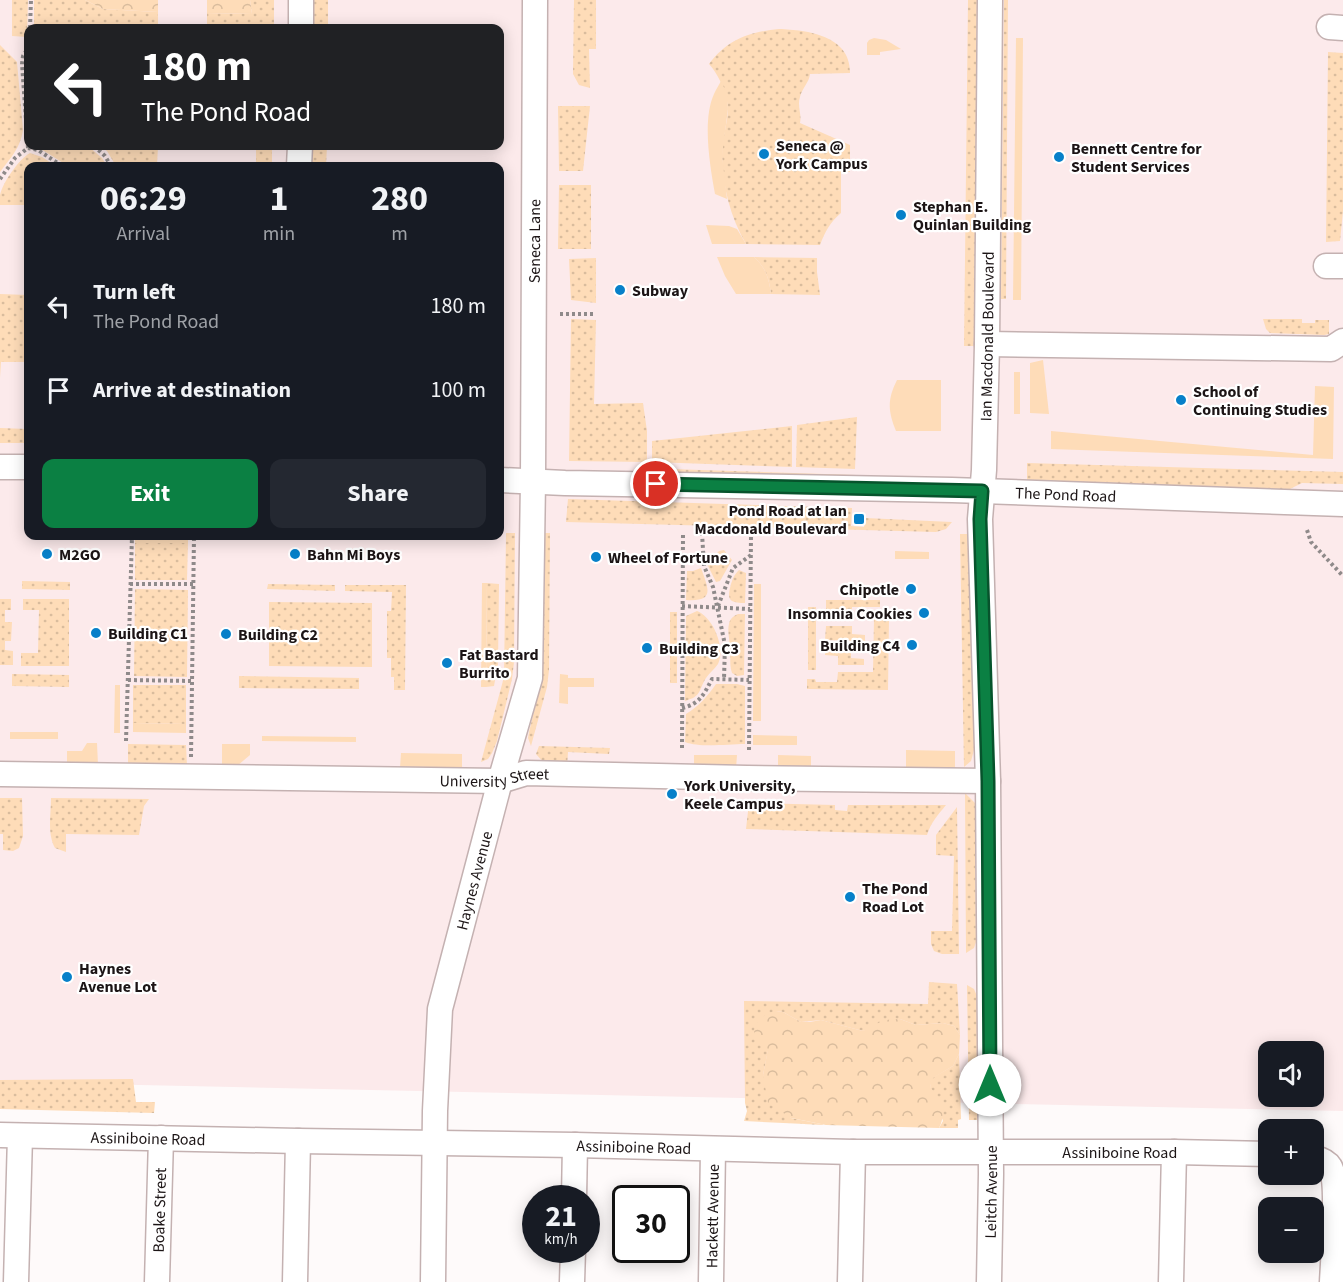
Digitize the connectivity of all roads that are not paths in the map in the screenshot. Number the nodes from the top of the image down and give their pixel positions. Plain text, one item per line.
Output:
1 (301, 0) edge
2 (535, 0) edge
3 (990, 0) edge
4 (301, 24) edge
5 (1343, 341) edge
6 (987, 344) junction
7 (0, 467) edge
8 (24, 467) edge
9 (504, 480) edge
10 (533, 482) junction
11 (982, 491) junction
12 (1343, 504) edge
13 (0, 774) edge
14 (500, 781) junction
15 (988, 781) junction
16 (10, 1135) edge
17 (161, 1138) junction
18 (298, 1142) junction
19 (435, 1143) junction
20 (575, 1145) junction
21 (713, 1149) junction
22 (990, 1151) junction
23 (853, 1152) junction
24 (1174, 1152) junction
25 (1258, 1154) edge
26 (1324, 1166) edge
27 (574, 1185) edge
28 (573, 1263) edge
29 (16, 1282) edge
30 (157, 1282) edge
31 (295, 1282) edge
32 (433, 1282) edge
33 (572, 1282) edge
34 (711, 1282) edge
35 (850, 1282) edge
36 (989, 1282) edge
37 (1172, 1282) edge
38 (1332, 1282) edge

1 - 4 street
2 - 10 street, Seneca Lane
3 - 6 street, Ian Macdonald Boulevard
5 - 6 street
6 - 11 street, Ian Macdonald Boulevard
7 - 8 street
9 - 10 street, The Pond Road
10 - 11 street, The Pond Road
10 - 14 street, Haynes Avenue
11 - 12 street, The Pond Road
11 - 15 street, Leitch Avenue
13 - 14 street, University Street
14 - 15 street, University Street
14 - 19 street, Haynes Avenue
15 - 22 street, Leitch Avenue
16 - 17 street, Assiniboine Road
16 - 29 street
17 - 18 street, Assiniboine Road
17 - 30 street, Boake Street
18 - 19 street, Assiniboine Road
18 - 31 street
19 - 20 street, Assiniboine Road
19 - 32 street, Haynes Avenue
20 - 21 street, Assiniboine Road
20 - 27 street
21 - 23 street, Assiniboine Road
21 - 34 street, Hackett Avenue
22 - 23 street, Assiniboine Road
22 - 24 street, Assiniboine Road
22 - 36 street, Leitch Avenue
23 - 35 street
24 - 25 street, Assiniboine Road
24 - 37 street
26 - 38 street
28 - 33 street

